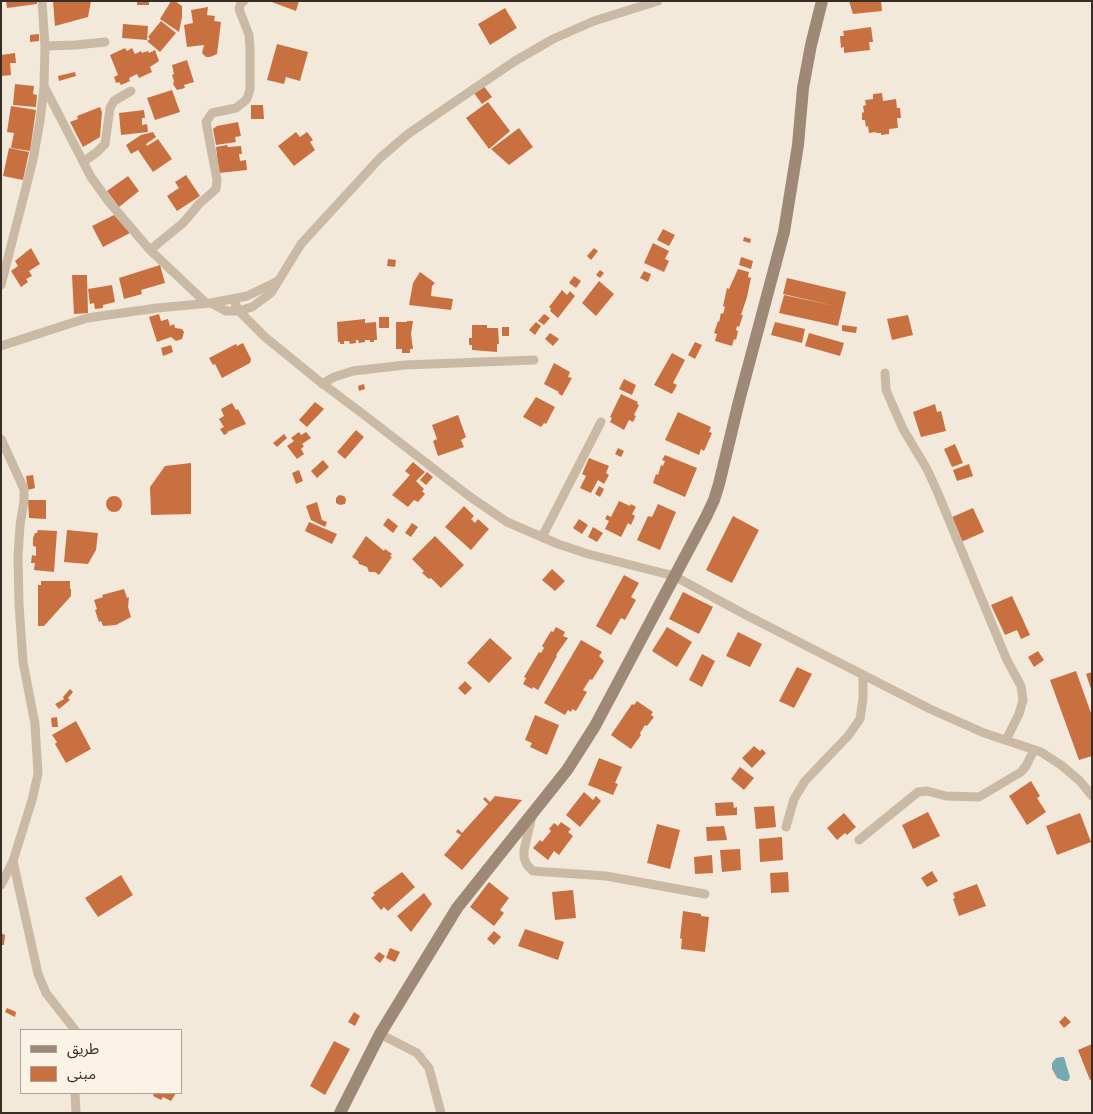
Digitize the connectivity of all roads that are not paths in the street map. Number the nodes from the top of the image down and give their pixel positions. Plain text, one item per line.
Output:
1 (42, 1) edge
2 (244, 1) edge
3 (657, 1) edge
4 (822, 1) edge
5 (105, 42) dead end
6 (45, 46) junction
7 (44, 86) junction
8 (131, 92) dead end
9 (83, 162) junction
10 (150, 250) junction
11 (278, 280) junction
12 (1, 285) edge
13 (233, 299) junction
14 (209, 303) junction
15 (239, 311) junction
16 (1, 346) edge
17 (534, 360) dead end
18 (885, 373) dead end
19 (322, 384) junction
20 (601, 422) dead end
21 (1, 438) edge
22 (542, 538) junction
23 (674, 576) junction
24 (862, 675) junction
25 (1006, 740) junction
26 (1034, 750) junction
27 (1092, 796) edge
28 (532, 816) junction
29 (786, 827) dead end
30 (859, 840) dead end
31 (13, 861) junction
32 (1, 886) edge
33 (705, 894) dead end
34 (74, 1029) edge
35 (380, 1034) junction
36 (75, 1094) edge
37 (76, 1113) edge
38 (340, 1113) edge
39 (441, 1113) edge

1 - 6 street
2 - 10 street
3 - 11 street
4 - 23 main road
5 - 6 street
6 - 7 street
7 - 9 street
7 - 12 street
8 - 9 street
9 - 10 street
10 - 14 street
11 - 13 street
11 - 15 street
13 - 14 street
13 - 15 street
14 - 15 street
14 - 16 street
15 - 19 street
17 - 19 street
18 - 25 street
19 - 22 street
20 - 22 street
21 - 31 street
22 - 23 street
23 - 24 street
23 - 28 main road
24 - 25 street
24 - 29 street
25 - 26 street
26 - 27 street
26 - 30 street
28 - 33 street
28 - 35 main road
31 - 32 street
31 - 34 street
35 - 38 main road
35 - 39 street
36 - 37 street

